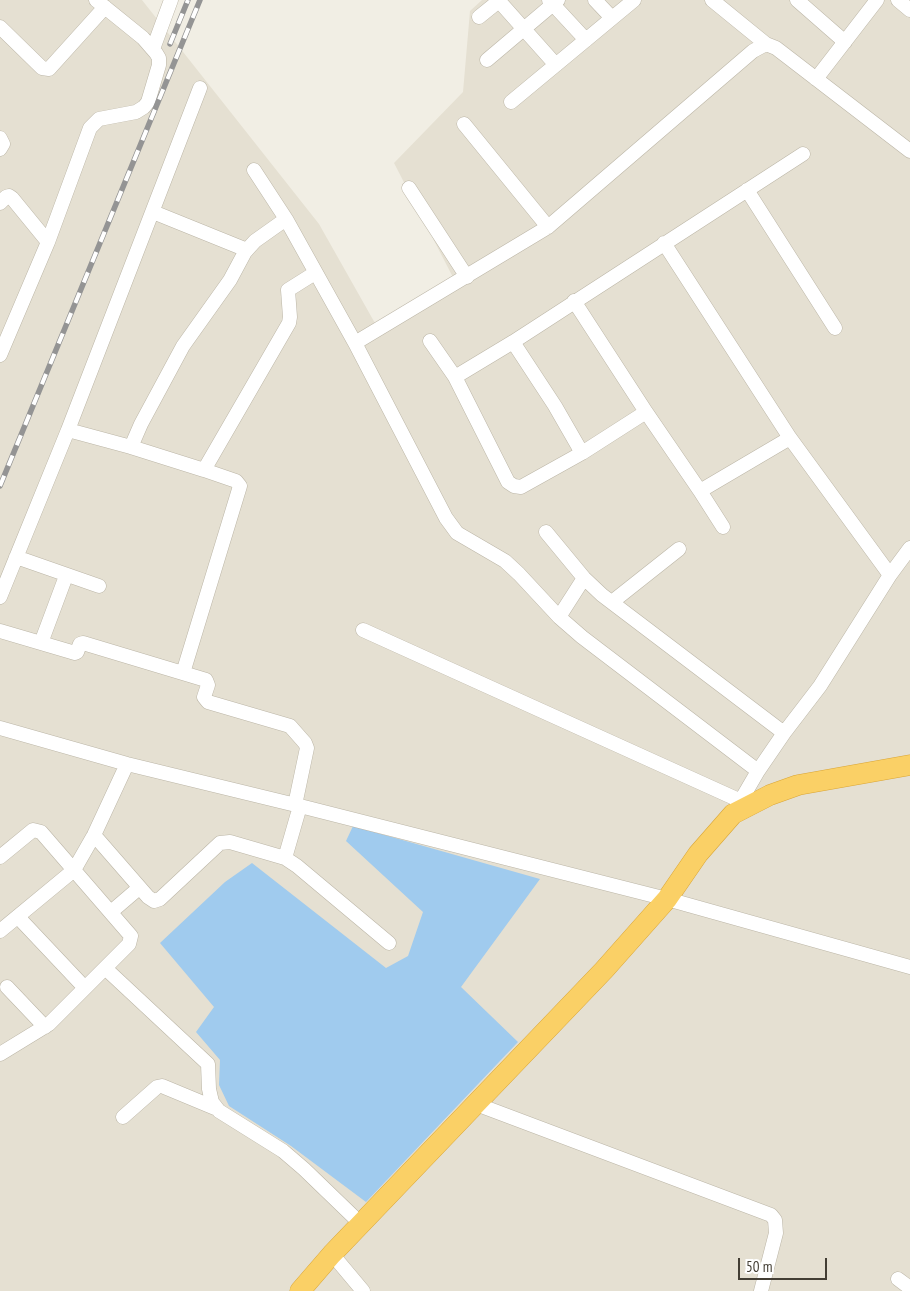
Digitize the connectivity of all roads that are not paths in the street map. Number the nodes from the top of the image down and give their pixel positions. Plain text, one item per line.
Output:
1 (171, 0) edge
2 (499, 0) edge
3 (595, 0) edge
4 (634, 0) edge
5 (712, 0) edge
6 (797, 0) edge
7 (877, 0) edge
8 (898, 0) edge
9 (554, 1) edge
10 (101, 4) edge
11 (910, 10) edge
12 (479, 17) dead end
13 (612, 18) junction
14 (0, 27) edge
15 (525, 28) junction
16 (586, 40) junction
17 (845, 42) junction
18 (766, 44) junction
19 (153, 49) junction
20 (487, 60) dead end
21 (556, 65) junction
22 (816, 79) junction
23 (200, 88) dead end
24 (510, 102) dead end
25 (464, 124) dead end
26 (0, 138) edge
27 (0, 149) edge
28 (910, 151) edge
29 (802, 154) dead end
30 (254, 170) dead end
31 (409, 188) dead end
32 (747, 190) junction
33 (0, 203) edge
34 (152, 212) junction
35 (286, 219) junction
36 (548, 227) junction
37 (48, 242) junction
38 (664, 243) junction
39 (247, 250) junction
40 (315, 273) junction
41 (467, 276) junction
42 (574, 301) junction
43 (836, 328) dead end
44 (430, 341) dead end
45 (513, 342) junction
46 (355, 343) junction
47 (0, 355) edge
48 (455, 377) junction
49 (646, 412) junction
50 (68, 430) junction
51 (790, 438) junction
52 (132, 447) junction
53 (582, 453) junction
54 (204, 470) junction
55 (700, 491) junction
56 (723, 527) dead end
57 (546, 532) dead end
58 (679, 548) dead end
59 (910, 548) edge
60 (16, 557) junction
61 (894, 569) junction
62 (910, 572) edge
63 (66, 576) junction
64 (584, 578) junction
65 (99, 586) dead end
66 (0, 597) edge
67 (612, 602) junction
68 (559, 617) junction
69 (363, 630) dead end
70 (0, 631) edge
71 (42, 643) junction
72 (183, 673) junction
73 (0, 728) edge
74 (784, 733) junction
75 (126, 764) junction
76 (910, 765) edge
77 (758, 771) junction
78 (298, 805) junction
79 (737, 808) junction
80 (94, 835) junction
81 (0, 857) edge
82 (285, 858) junction
83 (74, 870) junction
84 (139, 888) junction
85 (667, 899) junction
86 (111, 912) junction
87 (18, 917) junction
88 (0, 931) edge
89 (389, 943) dead end
90 (910, 966) edge
91 (106, 968) junction
92 (7, 987) dead end
93 (85, 988) junction
94 (45, 1026) junction
95 (0, 1054) edge
96 (476, 1104) junction
97 (215, 1108) junction
98 (123, 1116) dead end
99 (361, 1224) junction
100 (332, 1254) junction
101 (898, 1279) dead end
102 (910, 1288) edge
103 (300, 1291) edge
104 (364, 1291) edge
105 (761, 1291) edge

1 - 19 street
2 - 12 street
2 - 15 street
3 - 13 street
4 - 13 street
5 - 18 street
6 - 17 street
7 - 17 street
8 - 11 street
9 - 15 street
9 - 16 street
10 - 14 street
10 - 19 street
13 - 16 street
15 - 20 street
15 - 21 street
16 - 21 street
17 - 22 street
18 - 22 street
18 - 36 street
19 - 37 street
21 - 24 street
22 - 28 street
23 - 34 street
25 - 36 street
26 - 27 street
29 - 32 street
30 - 35 street
31 - 41 street
32 - 38 street
32 - 43 street
33 - 37 street
34 - 39 street
34 - 50 street
35 - 39 street
35 - 40 street
36 - 41 street
37 - 47 street
38 - 42 street
38 - 51 street
39 - 52 street
40 - 46 street
40 - 54 street
41 - 46 street
42 - 45 street
42 - 49 street
44 - 48 street
45 - 48 street
45 - 53 street
46 - 68 street
48 - 53 street
49 - 53 street
49 - 55 street
50 - 52 street
50 - 60 street
51 - 55 street
51 - 61 street
52 - 54 street
54 - 72 street
55 - 56 street
57 - 64 street
58 - 67 street
59 - 61 street
60 - 63 street
60 - 66 street
61 - 62 street
61 - 74 street
63 - 65 street
63 - 71 street
64 - 67 street
64 - 68 street
67 - 74 street
68 - 77 street
69 - 79 street
70 - 71 street
71 - 72 street
72 - 78 street
73 - 75 street
74 - 77 street
75 - 78 street
75 - 80 street
76 - 79 highway
77 - 79 street
78 - 82 street
78 - 85 street
79 - 85 highway
80 - 83 street
80 - 84 street
81 - 83 street
82 - 84 street
82 - 89 street
83 - 86 street
83 - 87 street
84 - 86 street
85 - 90 street
85 - 96 highway
86 - 91 street
87 - 88 street
87 - 93 street
91 - 93 street
91 - 97 street
92 - 94 street
93 - 94 street
94 - 95 street
96 - 99 highway
96 - 105 street
97 - 98 street
97 - 99 street
99 - 100 highway
100 - 103 highway
100 - 104 street
101 - 102 street

